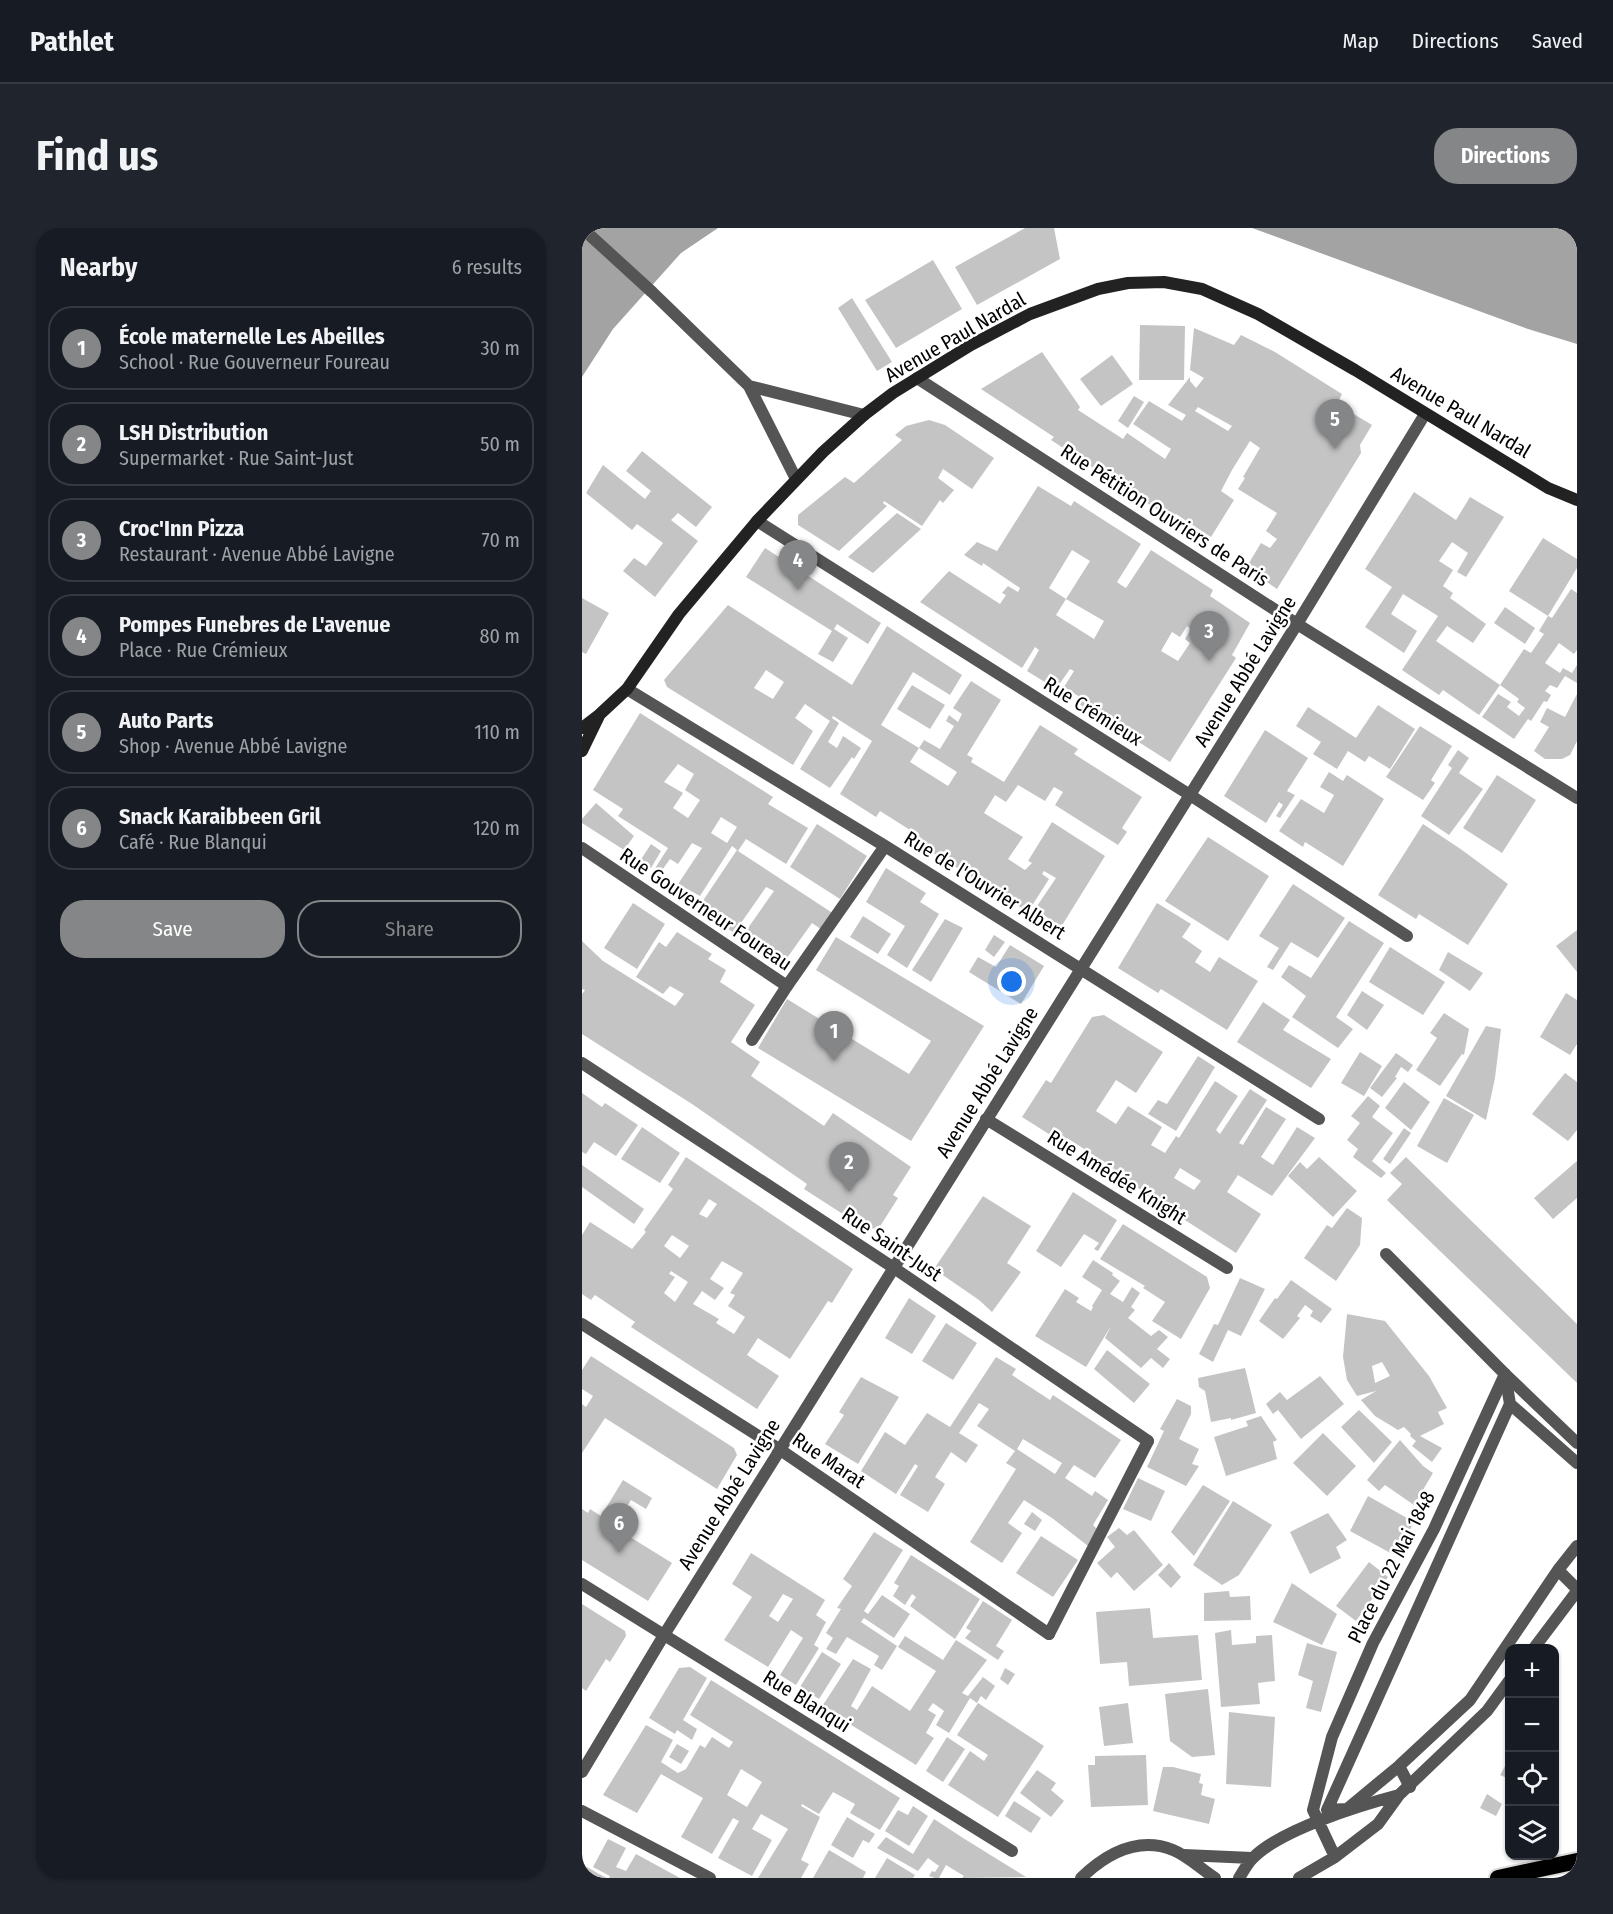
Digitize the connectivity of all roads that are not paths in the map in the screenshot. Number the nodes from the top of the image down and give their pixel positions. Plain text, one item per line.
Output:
1 (582, 228) edge
2 (917, 378) junction
3 (749, 386) junction
4 (1425, 414) junction
5 (864, 415) junction
6 (796, 479) junction
7 (1577, 500) edge
8 (757, 522) junction
9 (1297, 624) junction
10 (627, 689) junction
11 (599, 715) junction
12 (582, 728) edge
13 (582, 751) edge
14 (1190, 795) junction
15 (1577, 798) edge
16 (885, 846) junction
17 (582, 848) edge
18 (1407, 936) dead end
19 (1082, 969) junction
20 (787, 986) junction
21 (752, 1040) dead end
22 (582, 1063) edge
23 (986, 1119) junction
24 (1319, 1119) dead end
25 (1386, 1254) dead end
26 (894, 1268) junction
27 (1227, 1268) dead end
28 (582, 1324) edge
29 (1505, 1374) junction
30 (1510, 1404) junction
31 (1577, 1443) edge
32 (779, 1449) junction
33 (1577, 1463) edge
34 (1577, 1546) edge
35 (1558, 1570) junction
36 (582, 1584) edge
37 (1577, 1590) edge
38 (1049, 1634) joint
39 (664, 1635) junction
40 (1537, 1644) edge
41 (1505, 1686) edge
42 (1470, 1700) junction
43 (1487, 1711) junction
44 (1399, 1766) junction
45 (582, 1772) edge
46 (1410, 1787) junction
47 (1399, 1795) junction
48 (1313, 1810) junction
49 (1327, 1810) junction
50 (582, 1811) edge
51 (1318, 1823) junction
52 (1012, 1851) dead end
53 (1182, 1855) junction
54 (1335, 1857) junction
55 (1252, 1858) junction
56 (1577, 1863) edge
57 (710, 1878) edge
58 (1081, 1878) edge
59 (1215, 1878) edge
60 (1239, 1878) edge
61 (1299, 1878) edge
62 (1498, 1878) edge
63 (1534, 1878) edge

1 - 3 street
2 - 4 main road, Avenue Paul Nardal
2 - 5 main road, Avenue Paul Nardal
2 - 9 street, Rue Pétition Ouvriers de Paris
3 - 5 street
3 - 6 street
4 - 7 main road, Avenue Paul Nardal
4 - 9 street, Avenue Abbé Lavigne
5 - 6 main road, Avenue Paul Nardal
6 - 8 main road, Avenue Paul Nardal
8 - 10 main road, Avenue Paul Nardal
8 - 14 street, Rue Crémieux
9 - 14 street, Avenue Abbé Lavigne
9 - 15 street, Rue Pétition Ouvriers de Paris
10 - 11 main road, Avenue Paul Nardal
10 - 16 street, Rue de l'Ouvrier Albert
11 - 12 main road, Avenue Paul Nardal
11 - 13 main road
14 - 18 street, Rue Crémieux
14 - 19 street, Avenue Abbé Lavigne
16 - 19 street, Rue de l'Ouvrier Albert
16 - 20 street
17 - 20 street, Rue Gouverneur Foureau
19 - 23 street, Avenue Abbé Lavigne
19 - 24 street, Rue de l'Ouvrier Albert
20 - 21 street, Rue Gouverneur Foureau
22 - 26 street, Rue Saint-Just
23 - 26 street, Avenue Abbé Lavigne
23 - 27 street, Rue Amédée Knight
25 - 29 street
26 - 32 street, Avenue Abbé Lavigne
26 - 38 street, Rue Saint-Just
28 - 32 street, Rue Marat
29 - 30 street
29 - 31 street
29 - 48 street, Place du 22 Mai 1848
30 - 33 street
30 - 49 street, Place du 22 Mai 1848
32 - 38 street, Rue Marat
32 - 39 street, Avenue Abbé Lavigne
34 - 35 street
35 - 37 street
35 - 42 street
36 - 39 street, Rue Blanqui
37 - 40 street
39 - 45 street, Avenue Abbé Lavigne
39 - 52 street, Rue Blanqui
41 - 43 street
42 - 43 street
42 - 44 street
43 - 46 street
44 - 46 street
44 - 49 street
46 - 47 street
47 - 51 street
47 - 54 street
48 - 49 street
48 - 51 street
50 - 57 street
51 - 54 street
51 - 55 street
53 - 55 street
53 - 58 street
53 - 59 street
54 - 61 street
55 - 60 street
56 - 62 highway
56 - 63 highway

